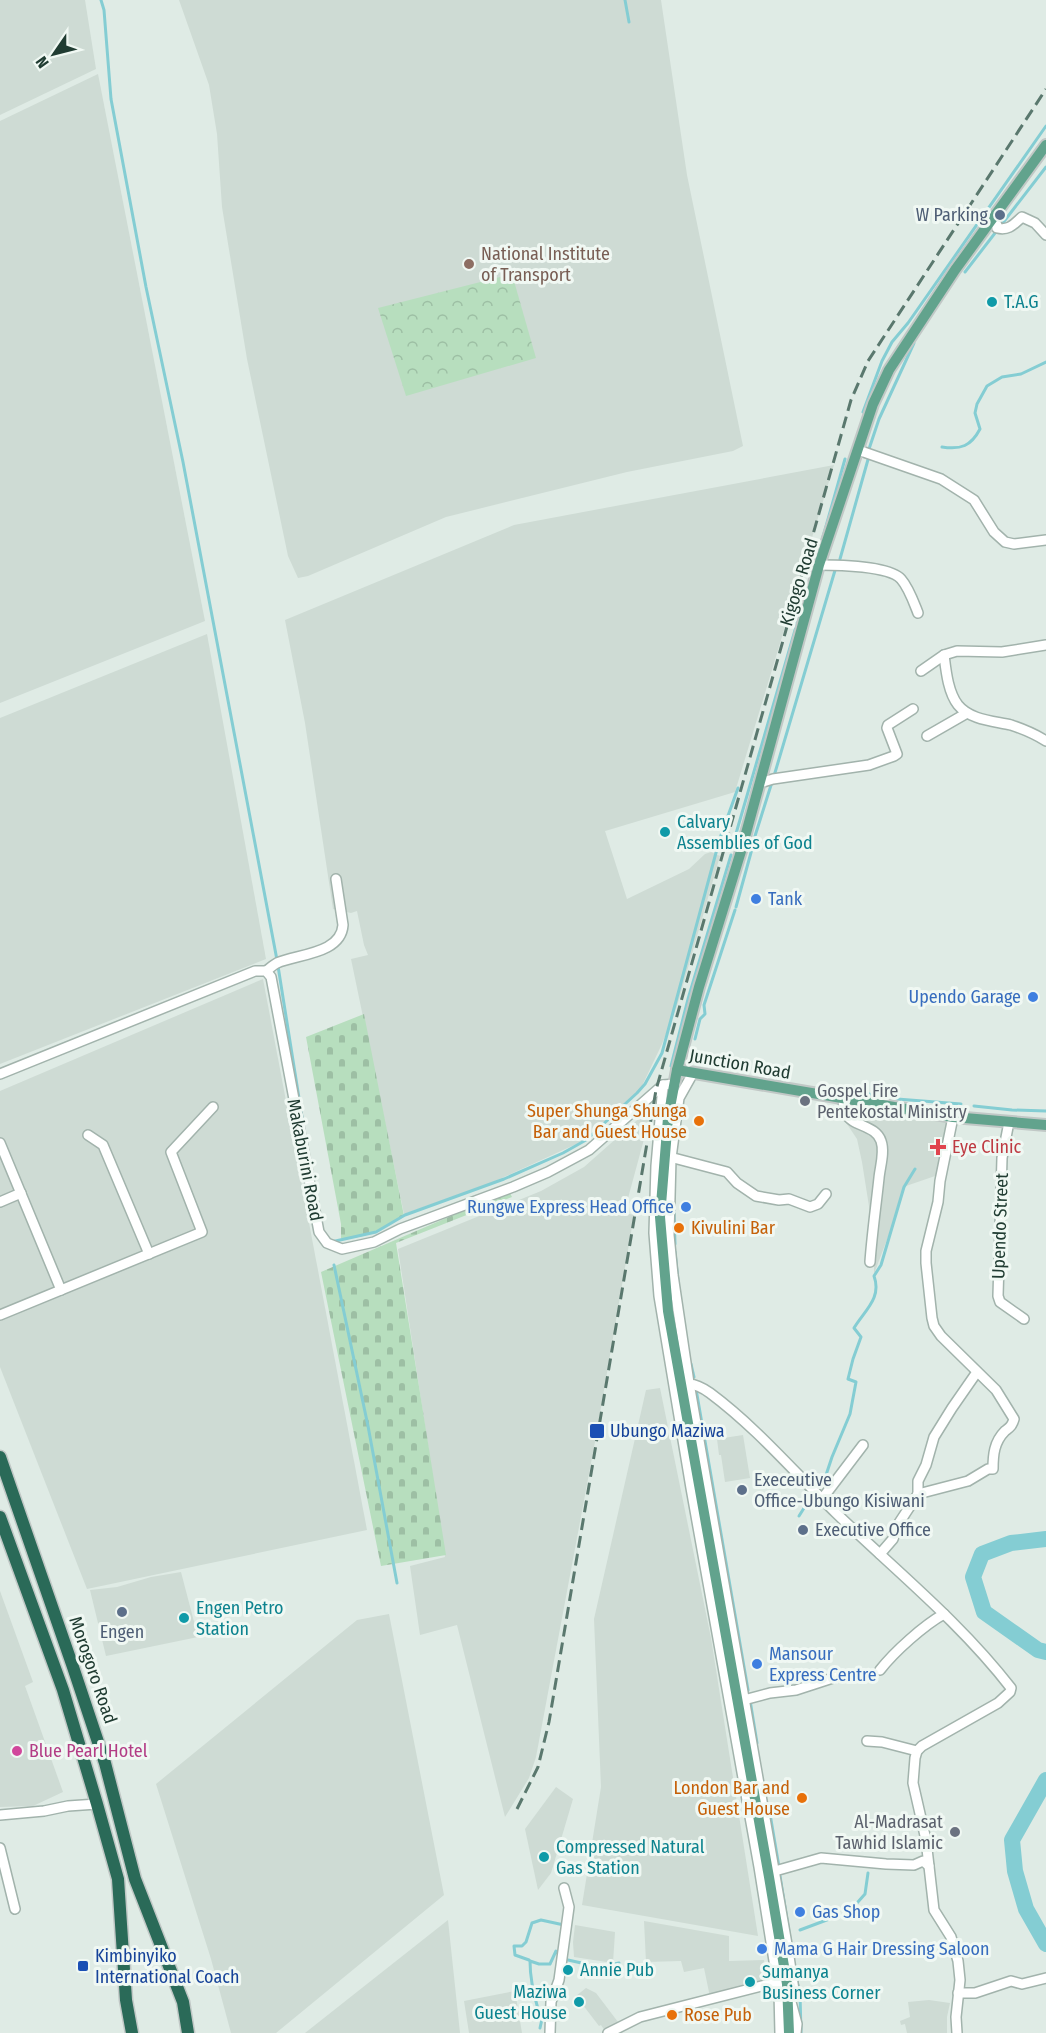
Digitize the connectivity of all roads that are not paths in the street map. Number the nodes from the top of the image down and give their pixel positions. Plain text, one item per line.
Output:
1 (1046, 145) edge
2 (992, 222) junction
3 (1046, 235) edge
4 (858, 450) junction
5 (1046, 540) edge
6 (819, 565) junction
7 (918, 613) dead end
8 (1046, 645) edge
9 (944, 655) junction
10 (921, 671) dead end
11 (913, 709) dead end
12 (967, 713) junction
13 (927, 736) dead end
14 (1046, 741) edge
15 (760, 783) junction
16 (336, 879) dead end
17 (266, 971) junction
18 (677, 1070) junction
19 (693, 1073) junction
20 (0, 1074) edge
21 (675, 1084) junction
22 (663, 1085) junction
23 (843, 1099) junction
24 (213, 1107) dead end
25 (952, 1117) junction
26 (1009, 1122) junction
27 (1046, 1125) edge
28 (88, 1135) dead end
29 (0, 1143) edge
30 (667, 1156) junction
31 (21, 1193) junction
32 (826, 1194) dead end
33 (0, 1202) edge
34 (149, 1254) junction
35 (870, 1262) dead end
36 (61, 1290) junction
37 (0, 1315) edge
38 (1024, 1319) dead end
39 (977, 1372) junction
40 (685, 1385) junction
41 (863, 1445) dead end
42 (0, 1457) edge
43 (918, 1494) junction
44 (822, 1499) junction
45 (0, 1517) edge
46 (880, 1554) junction
47 (944, 1614) junction
48 (880, 1670) dead end
49 (839, 1676) dead end
50 (742, 1701) junction
51 (867, 1742) dead end
52 (917, 1751) junction
53 (97, 1804) junction
54 (0, 1815) edge
55 (0, 1848) edge
56 (929, 1866) junction
57 (775, 1871) junction
58 (564, 1888) dead end
59 (15, 1909) dead end
60 (1046, 1978) edge
61 (777, 1982) junction
62 (958, 1993) junction
63 (132, 2033) edge
64 (188, 2033) edge
65 (550, 2033) edge
66 (608, 2033) edge
67 (780, 2033) edge
68 (789, 2033) edge
69 (796, 2033) edge
70 (957, 2033) edge

1 - 2 main road, Kigogo Road
2 - 3 street
2 - 4 main road, Kigogo Road
4 - 5 street
4 - 6 main road, Kigogo Road
6 - 7 street
6 - 15 main road, Kigogo Road
8 - 9 street
9 - 10 street
9 - 12 street
11 - 15 street
12 - 13 street
12 - 14 street
15 - 18 main road, Kigogo Road
16 - 17 street
17 - 20 street
17 - 22 street, Makaburini Road
18 - 19 main road, Junction Road
18 - 21 main road, Kigogo Road
19 - 23 main road, Junction Road
19 - 30 street
21 - 22 street
21 - 30 main road, Kigogo Road
22 - 61 street
23 - 25 main road, Junction Road
23 - 35 street
24 - 34 street
25 - 26 main road, Junction Road
25 - 39 street
26 - 27 main road, Junction Road
26 - 38 street, Upendo Street
28 - 34 street
29 - 31 street
30 - 32 street
30 - 40 main road, Kigogo Road
31 - 33 street
31 - 36 street
34 - 36 street
36 - 37 street
39 - 43 street
39 - 43 street
40 - 44 street
40 - 50 main road, Kigogo Road
41 - 44 street
42 - 64 highway, Morogoro Road
43 - 46 street
44 - 46 street
45 - 53 highway, Morogoro Road
46 - 47 street
47 - 48 street
47 - 52 street
49 - 50 street
50 - 57 street
50 - 68 main road, Kigogo Road
51 - 52 street
52 - 56 street
53 - 54 street
53 - 63 highway, Morogoro Road
55 - 59 street
56 - 57 street
56 - 62 street
57 - 69 street
58 - 65 street
60 - 62 street
61 - 66 street
61 - 67 street
62 - 70 street

